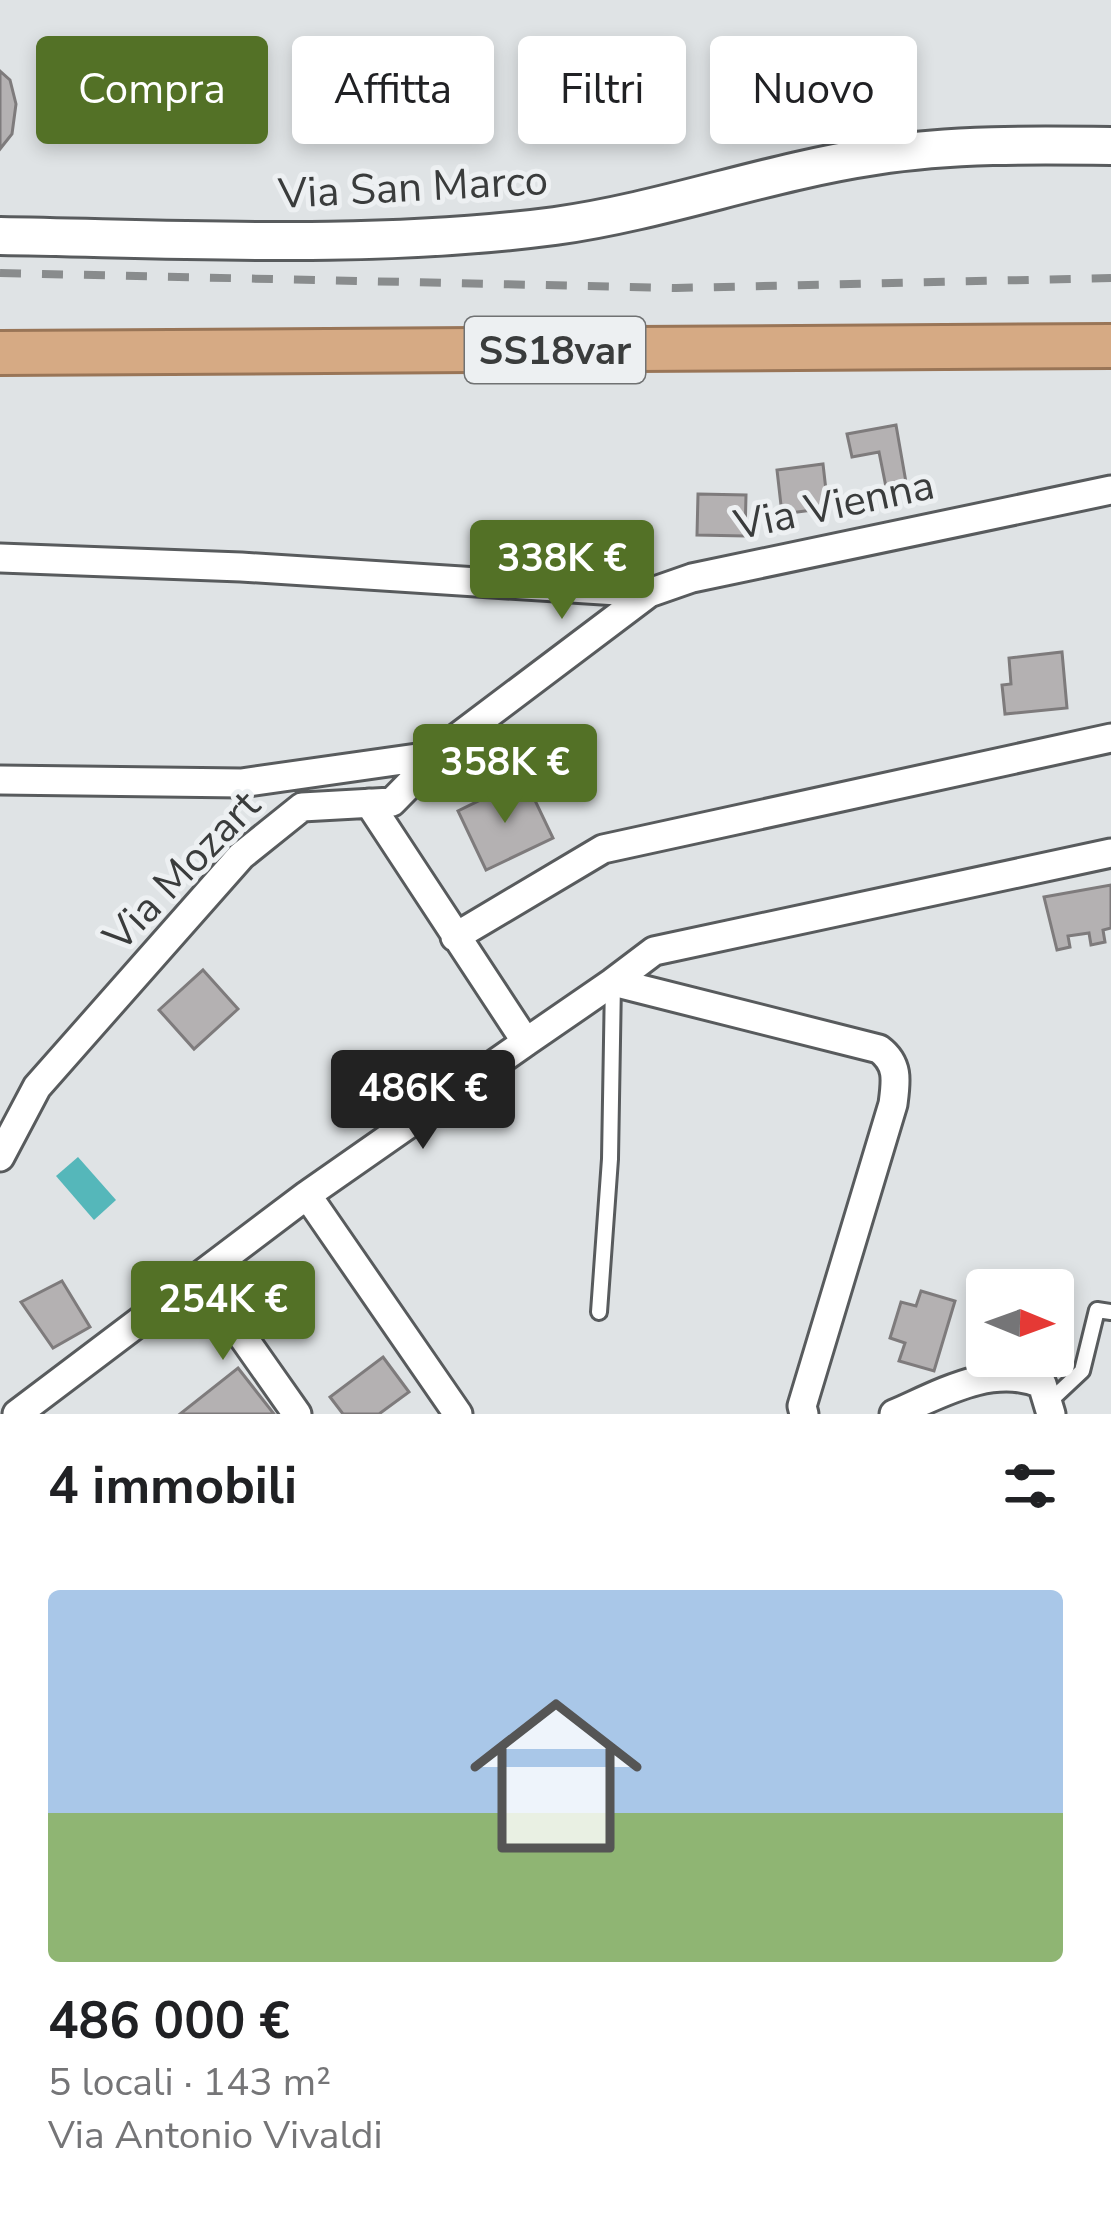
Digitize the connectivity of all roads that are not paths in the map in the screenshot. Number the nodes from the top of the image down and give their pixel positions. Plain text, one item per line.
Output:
1 (1111, 146) edge
2 (0, 236) edge
3 (1111, 346) edge
4 (0, 353) edge
5 (1111, 490) edge
6 (0, 558) edge
7 (649, 593) junction
8 (1111, 739) edge
9 (437, 755) junction
10 (0, 780) edge
11 (369, 803) junction
12 (1111, 853) edge
13 (455, 938) junction
14 (613, 982) junction
15 (526, 1042) junction
16 (0, 1156) edge
17 (307, 1195) junction
18 (200, 1276) junction
19 (598, 1312) dead end
20 (1111, 1312) edge
21 (1051, 1408) edge
22 (17, 1414) edge
23 (297, 1414) edge
24 (458, 1414) edge
25 (804, 1414) edge
26 (894, 1414) edge

1 - 2 main road, Via San Marco
3 - 4 highway, SS18var
5 - 7 street, Via Vienna
6 - 7 street, Via Vienna
7 - 9 street, Via Mozart
8 - 13 street
9 - 10 street
9 - 11 street, Via Mozart
11 - 13 street
11 - 16 street, Via Mozart
12 - 14 street
13 - 15 street
14 - 15 street
14 - 19 lane
14 - 25 street
15 - 17 street
17 - 18 street
17 - 24 street
18 - 22 street
18 - 23 street
20 - 21 lane
21 - 26 street

